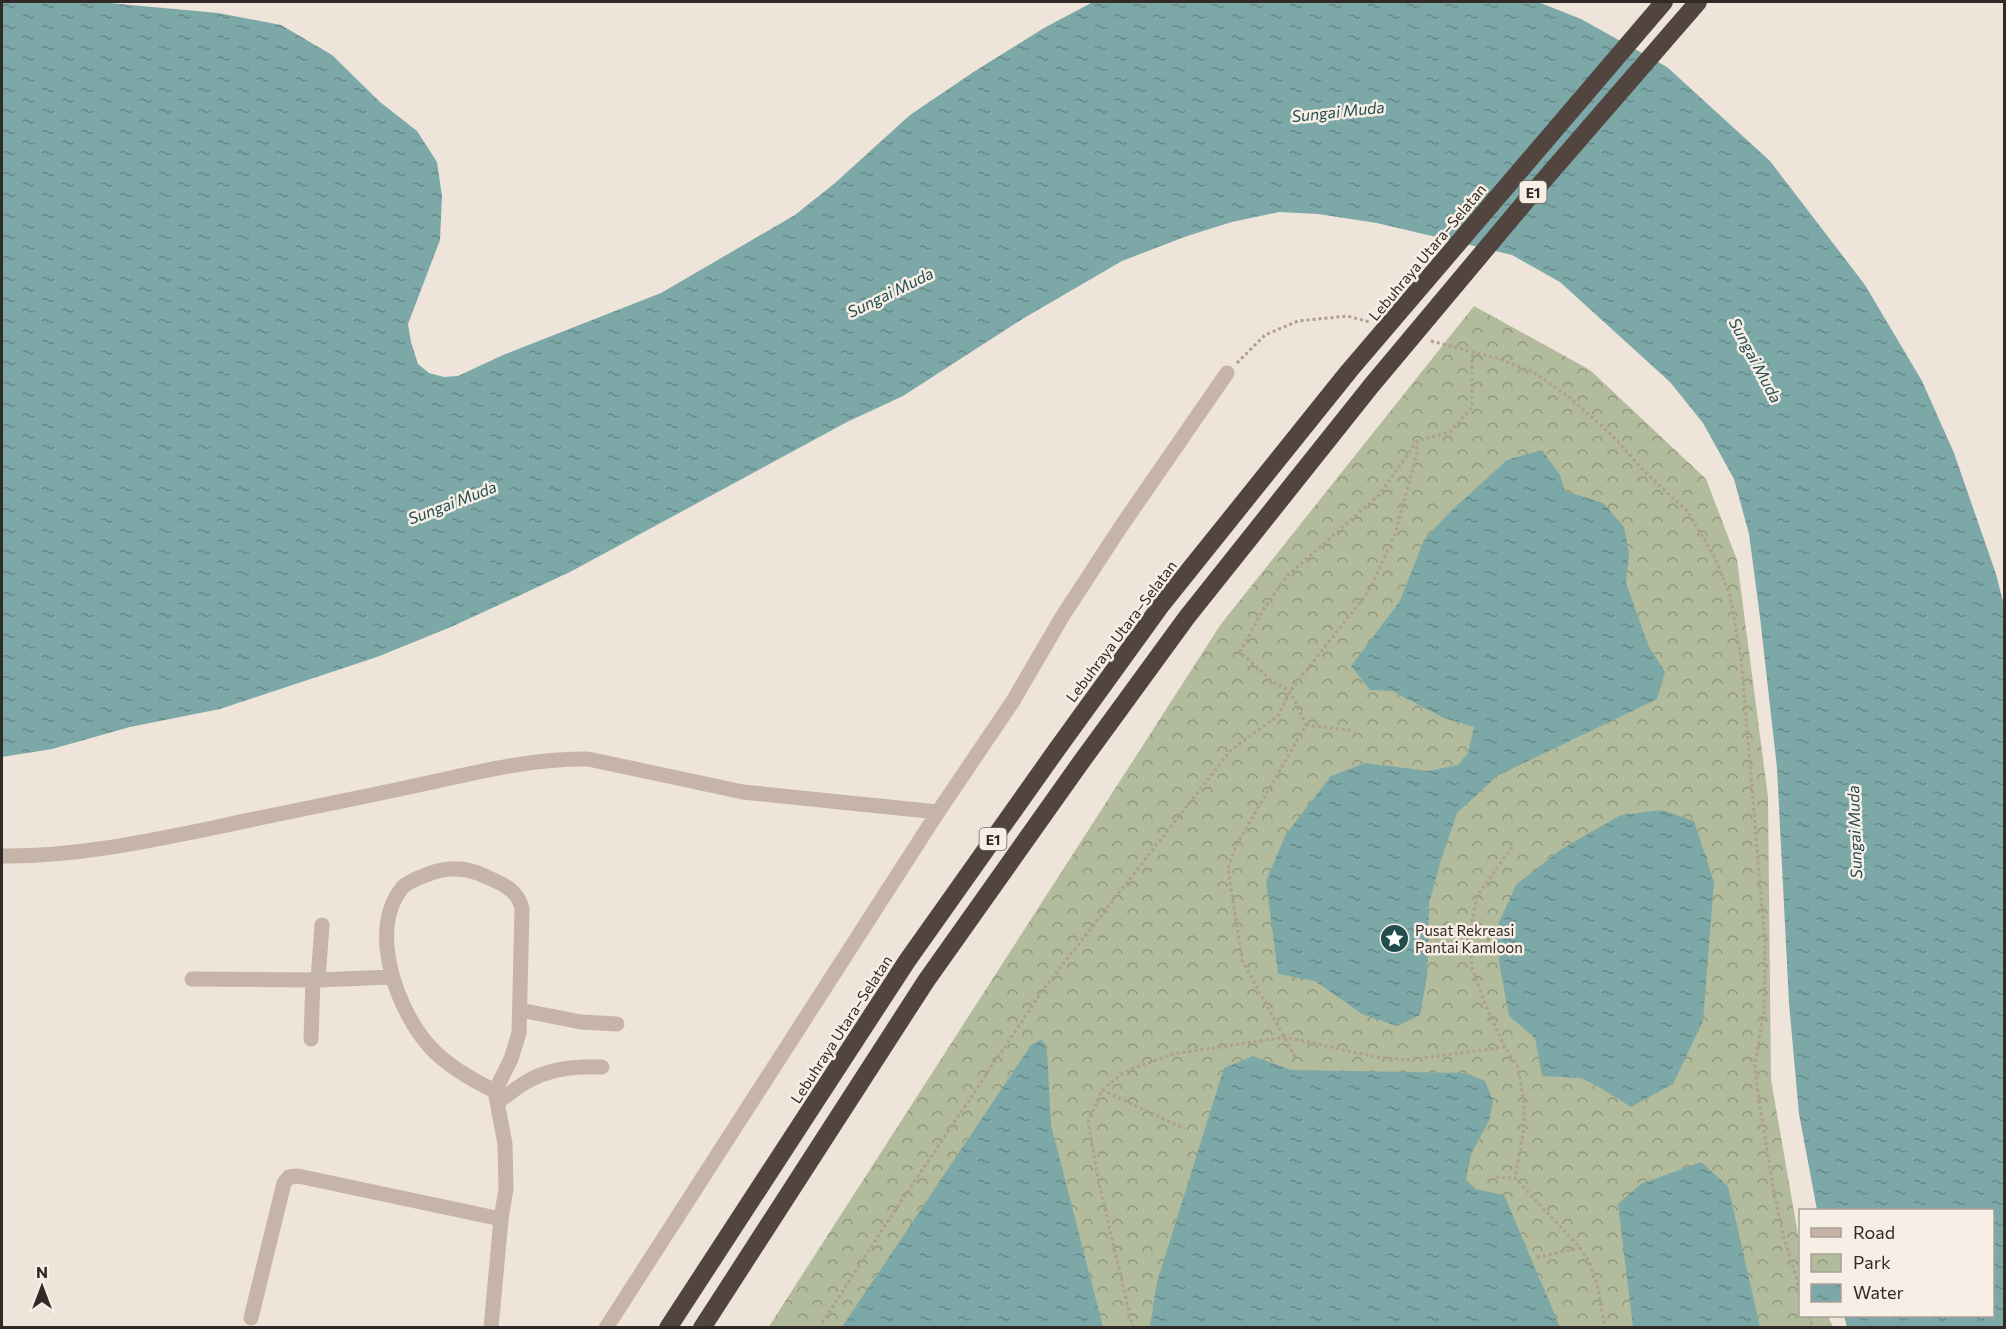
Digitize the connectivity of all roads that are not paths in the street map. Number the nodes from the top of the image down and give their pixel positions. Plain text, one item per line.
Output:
1 (1664, 2) edge
2 (1698, 2) edge
3 (1227, 373) road end
4 (938, 812) junction
5 (2, 856) edge
6 (322, 925) dead end
7 (391, 977) junction
8 (192, 979) dead end
9 (315, 980) junction
10 (520, 1010) junction
11 (617, 1024) dead end
12 (311, 1039) dead end
13 (602, 1066) dead end
14 (496, 1097) junction
15 (501, 1219) junction
16 (251, 1318) dead end
17 (491, 1328) edge
18 (606, 1328) edge
19 (668, 1328) edge
20 (702, 1328) edge

1 - 19 highway, Lebuhraya Utara–Selatan / E1
2 - 20 highway, E1
3 - 4 street
4 - 5 street
4 - 18 street
6 - 9 street
7 - 9 street
7 - 10 street
7 - 14 street
8 - 9 street
9 - 12 street
10 - 11 street
10 - 14 street
13 - 14 street
14 - 15 street
15 - 16 street
15 - 17 street

